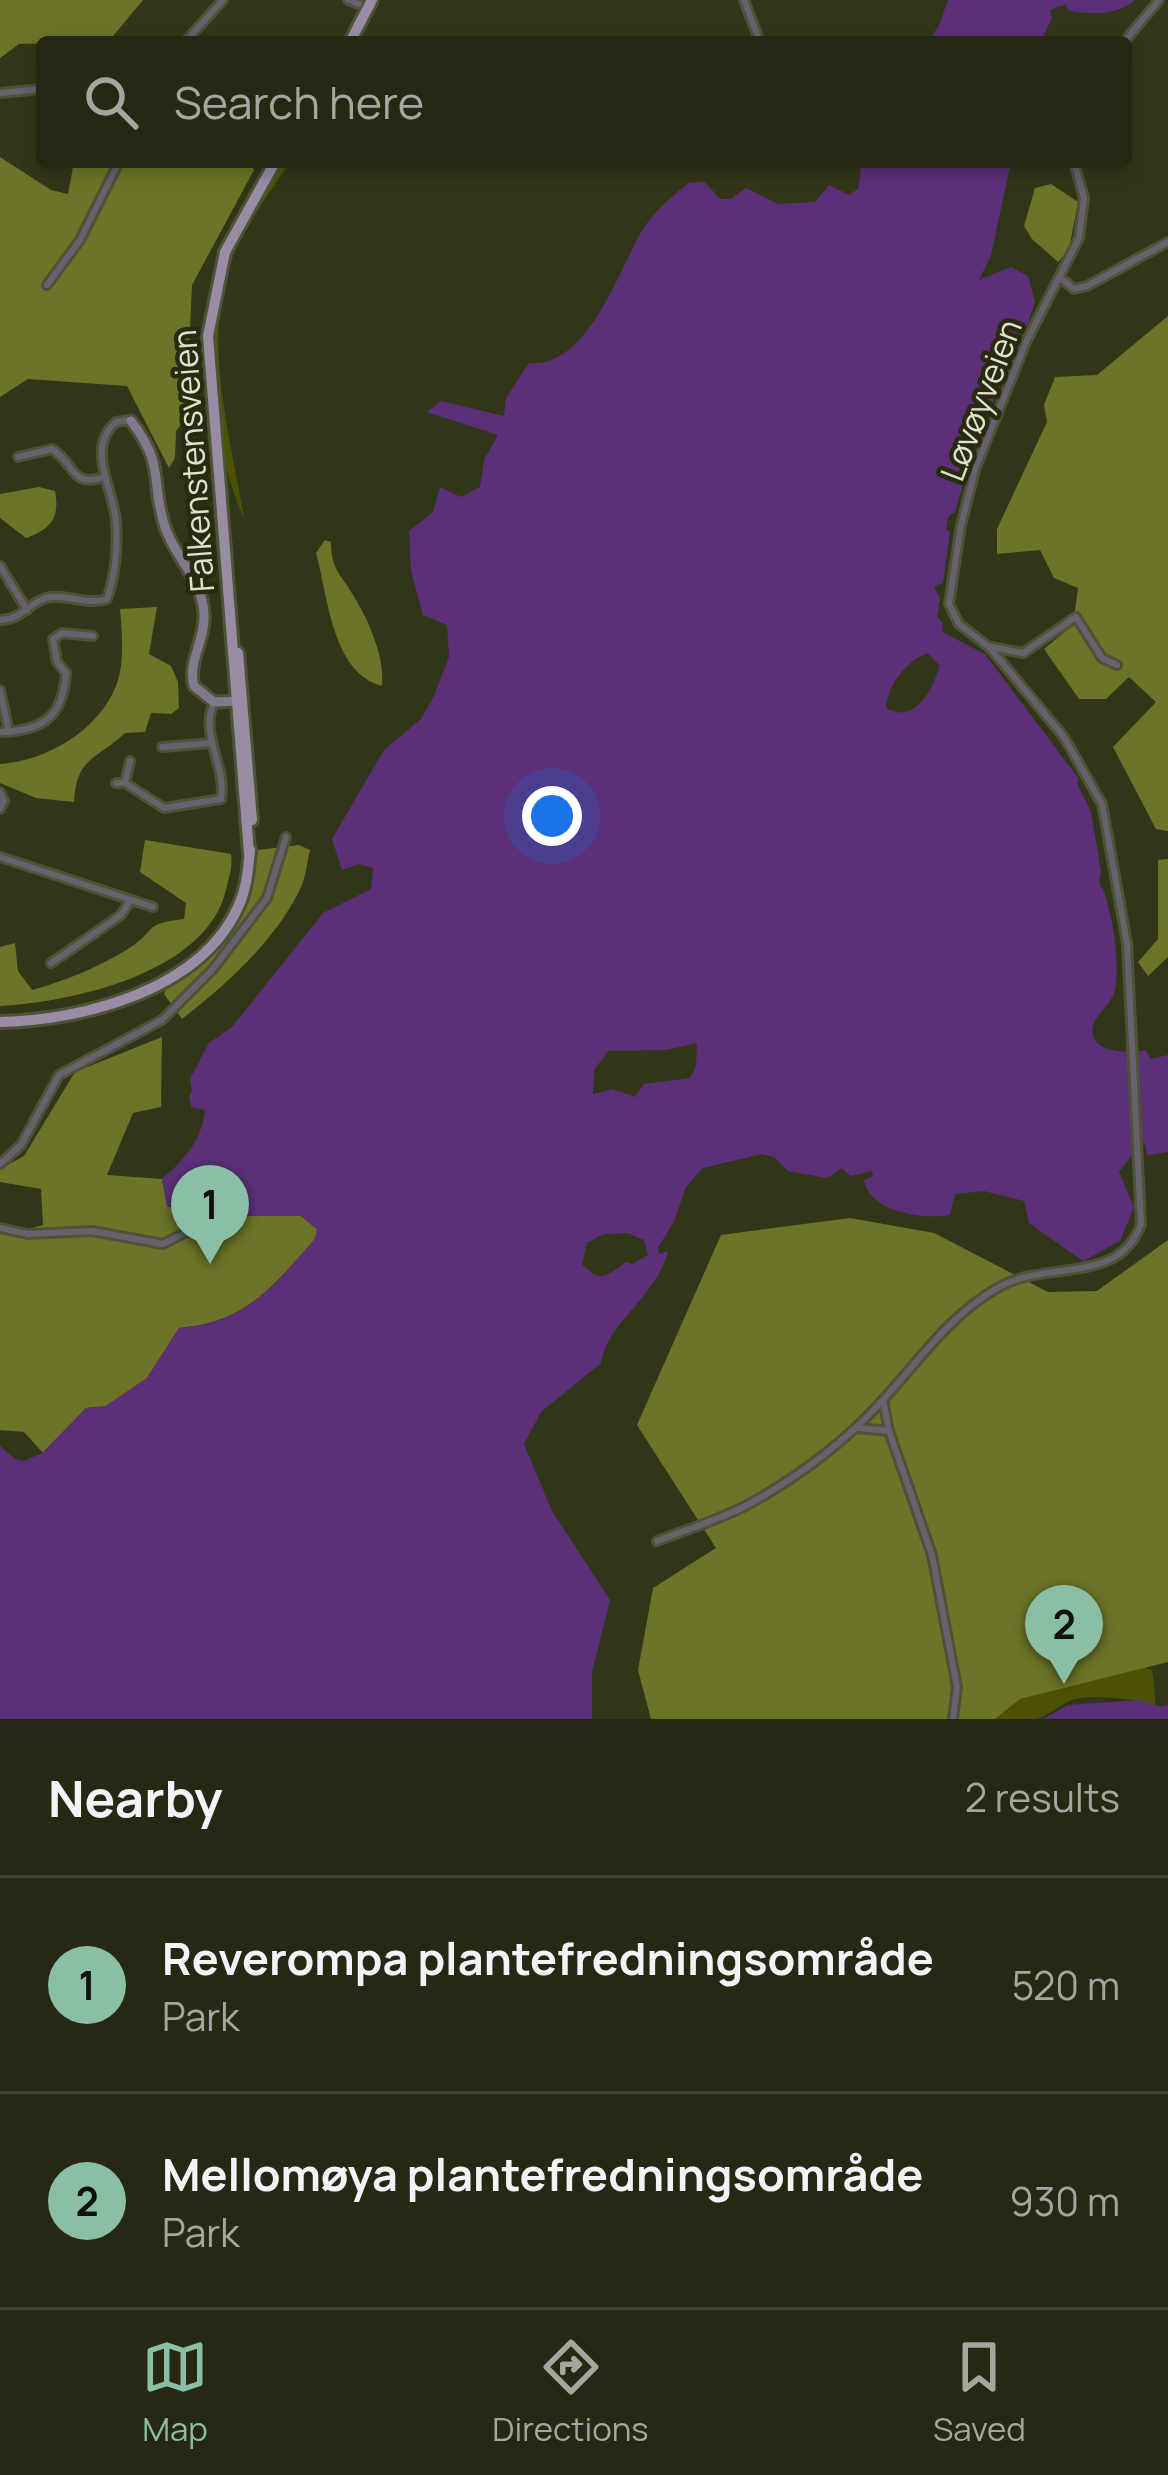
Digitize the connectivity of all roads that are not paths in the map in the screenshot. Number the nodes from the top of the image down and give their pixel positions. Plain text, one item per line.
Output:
1 (223, 0) edge
2 (348, 0) edge
3 (744, 0) edge
4 (1159, 0) edge
5 (366, 2) edge
6 (190, 36) edge
7 (352, 36) edge
8 (758, 36) edge
9 (1129, 36) edge
10 (36, 90) edge
11 (0, 93) edge
12 (116, 168) edge
13 (272, 168) edge
14 (1076, 168) edge
15 (1168, 242) edge
16 (1059, 278) junction
17 (47, 285) dead end
18 (131, 421) joint
19 (18, 458) dead end
20 (104, 477) junction
21 (0, 566) edge
22 (27, 610) junction
23 (0, 620) edge
24 (93, 636) dead end
25 (990, 648) junction
26 (1117, 665) dead end
27 (0, 690) edge
28 (240, 701) junction
29 (214, 702) junction
30 (4, 732) edge
31 (212, 743) junction
32 (162, 747) dead end
33 (130, 760) dead end
34 (0, 792) edge
35 (0, 809) edge
36 (286, 837) dead end
37 (0, 857) edge
38 (130, 901) junction
39 (153, 907) dead end
40 (51, 963) dead end
41 (0, 1022) edge
42 (0, 1164) edge
43 (204, 1223) dead end
44 (0, 1228) edge
45 (883, 1400) junction
46 (853, 1428) junction
47 (889, 1431) junction
48 (657, 1540) dead end
49 (953, 1719) edge

1 - 6 street
2 - 5 street
3 - 8 street
4 - 9 street
5 - 7 main road
10 - 11 street
12 - 17 street
13 - 28 main road, Falkenstensveien
14 - 16 street, Løvøyveien
15 - 16 street
16 - 25 street, Løvøyveien
18 - 20 street
18 - 29 street
19 - 20 street
20 - 22 street
21 - 22 street
22 - 23 street
24 - 30 street
25 - 26 street
25 - 45 street, Løvøyveien
27 - 30 street
28 - 29 street
28 - 41 main road, Falkenstensveien
29 - 31 street
31 - 32 street
31 - 33 street
34 - 35 street
36 - 42 street
37 - 38 street
38 - 39 street
38 - 40 street
43 - 44 street
45 - 46 street, Løvøyveien
45 - 47 street
46 - 47 street
46 - 48 street, Løvøyveien
47 - 49 street

